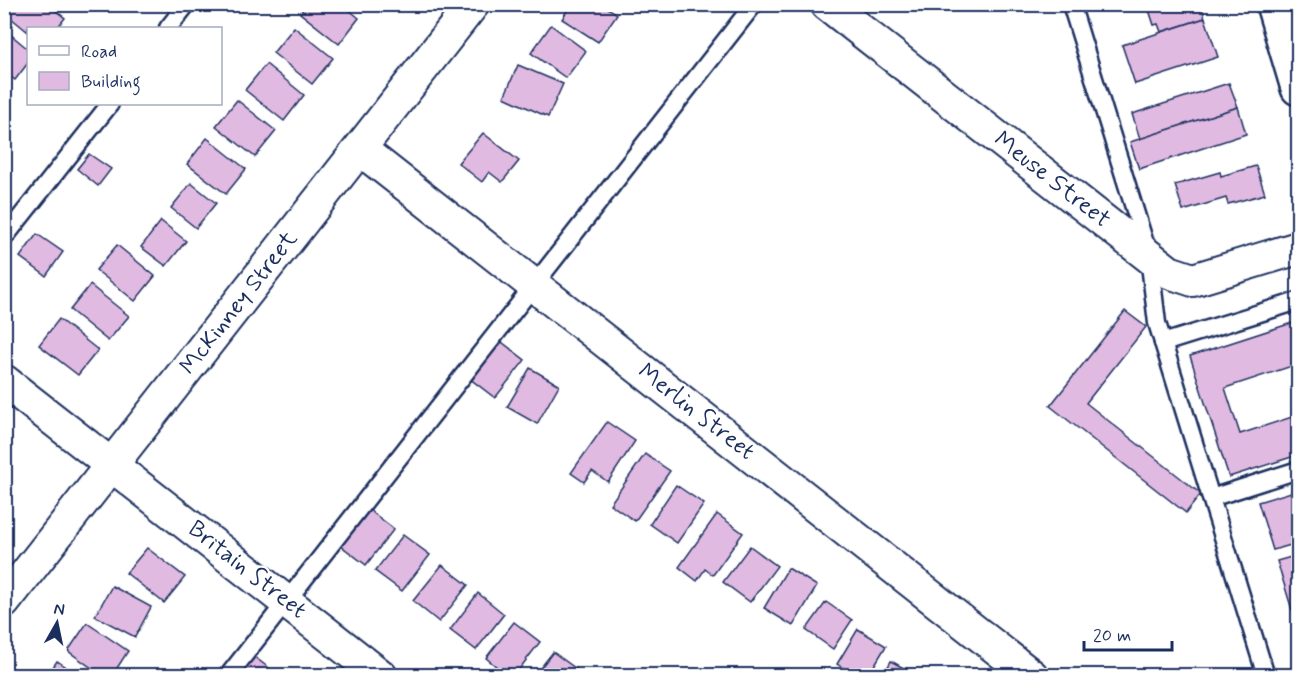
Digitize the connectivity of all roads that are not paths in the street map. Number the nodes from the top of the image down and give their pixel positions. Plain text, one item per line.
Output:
1 (187, 4) edge
2 (473, 4) edge
3 (754, 4) edge
4 (827, 4) edge
5 (1071, 4) edge
6 (1273, 4) edge
7 (169, 27) edge
8 (1299, 88) edge
9 (109, 105) edge
10 (360, 148) junction
11 (4, 238) edge
12 (1299, 248) edge
13 (1149, 256) junction
14 (534, 285) junction
15 (1299, 301) edge
16 (1163, 343) junction
17 (4, 381) edge
18 (112, 465) junction
19 (1299, 470) edge
20 (1212, 498) junction
21 (286, 601) junction
22 (4, 602) edge
23 (228, 675) edge
24 (381, 675) edge
25 (1032, 675) edge
26 (1266, 675) edge

1 - 7 lane
2 - 10 street, McKinney Street
3 - 14 lane
4 - 13 street, Meuse Street
5 - 13 lane
6 - 8 street
9 - 11 lane
10 - 14 street, Merlin Street
10 - 18 street, McKinney Street
12 - 13 street, Meuse Street
13 - 16 lane
14 - 21 lane
14 - 25 street, Merlin Street
15 - 16 lane
16 - 20 lane
17 - 18 street, Britain Street
18 - 21 street, Britain Street
18 - 22 street, McKinney Street
19 - 20 lane
20 - 26 lane
21 - 23 lane
21 - 24 street, Britain Street

